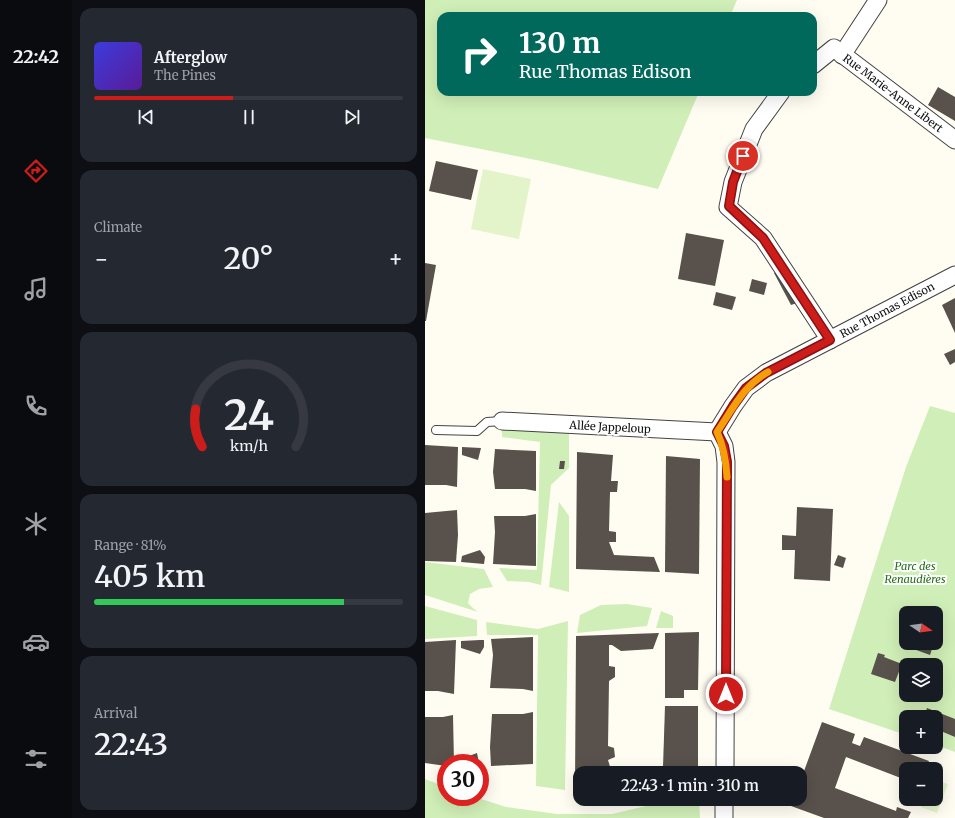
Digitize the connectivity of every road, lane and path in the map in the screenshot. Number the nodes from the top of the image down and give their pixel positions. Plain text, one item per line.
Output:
1 (878, 0) edge
2 (842, 55) junction
3 (817, 62) edge
4 (778, 96) edge
5 (955, 140) edge
6 (955, 275) edge
7 (830, 340) junction
8 (502, 421) joint
9 (436, 430) dead end
10 (717, 432) junction
11 (725, 766) edge
12 (725, 806) edge
13 (724, 818) edge

1 - 2 street
2 - 3 street, Rue Marie-Anne Libert
2 - 5 street, Rue Marie-Anne Libert
4 - 7 street
6 - 7 street, Rue Thomas Edison
7 - 10 street, Rue Thomas Edison
8 - 9 lane
8 - 10 street, Allée Jappeloup
10 - 11 street
12 - 13 street

